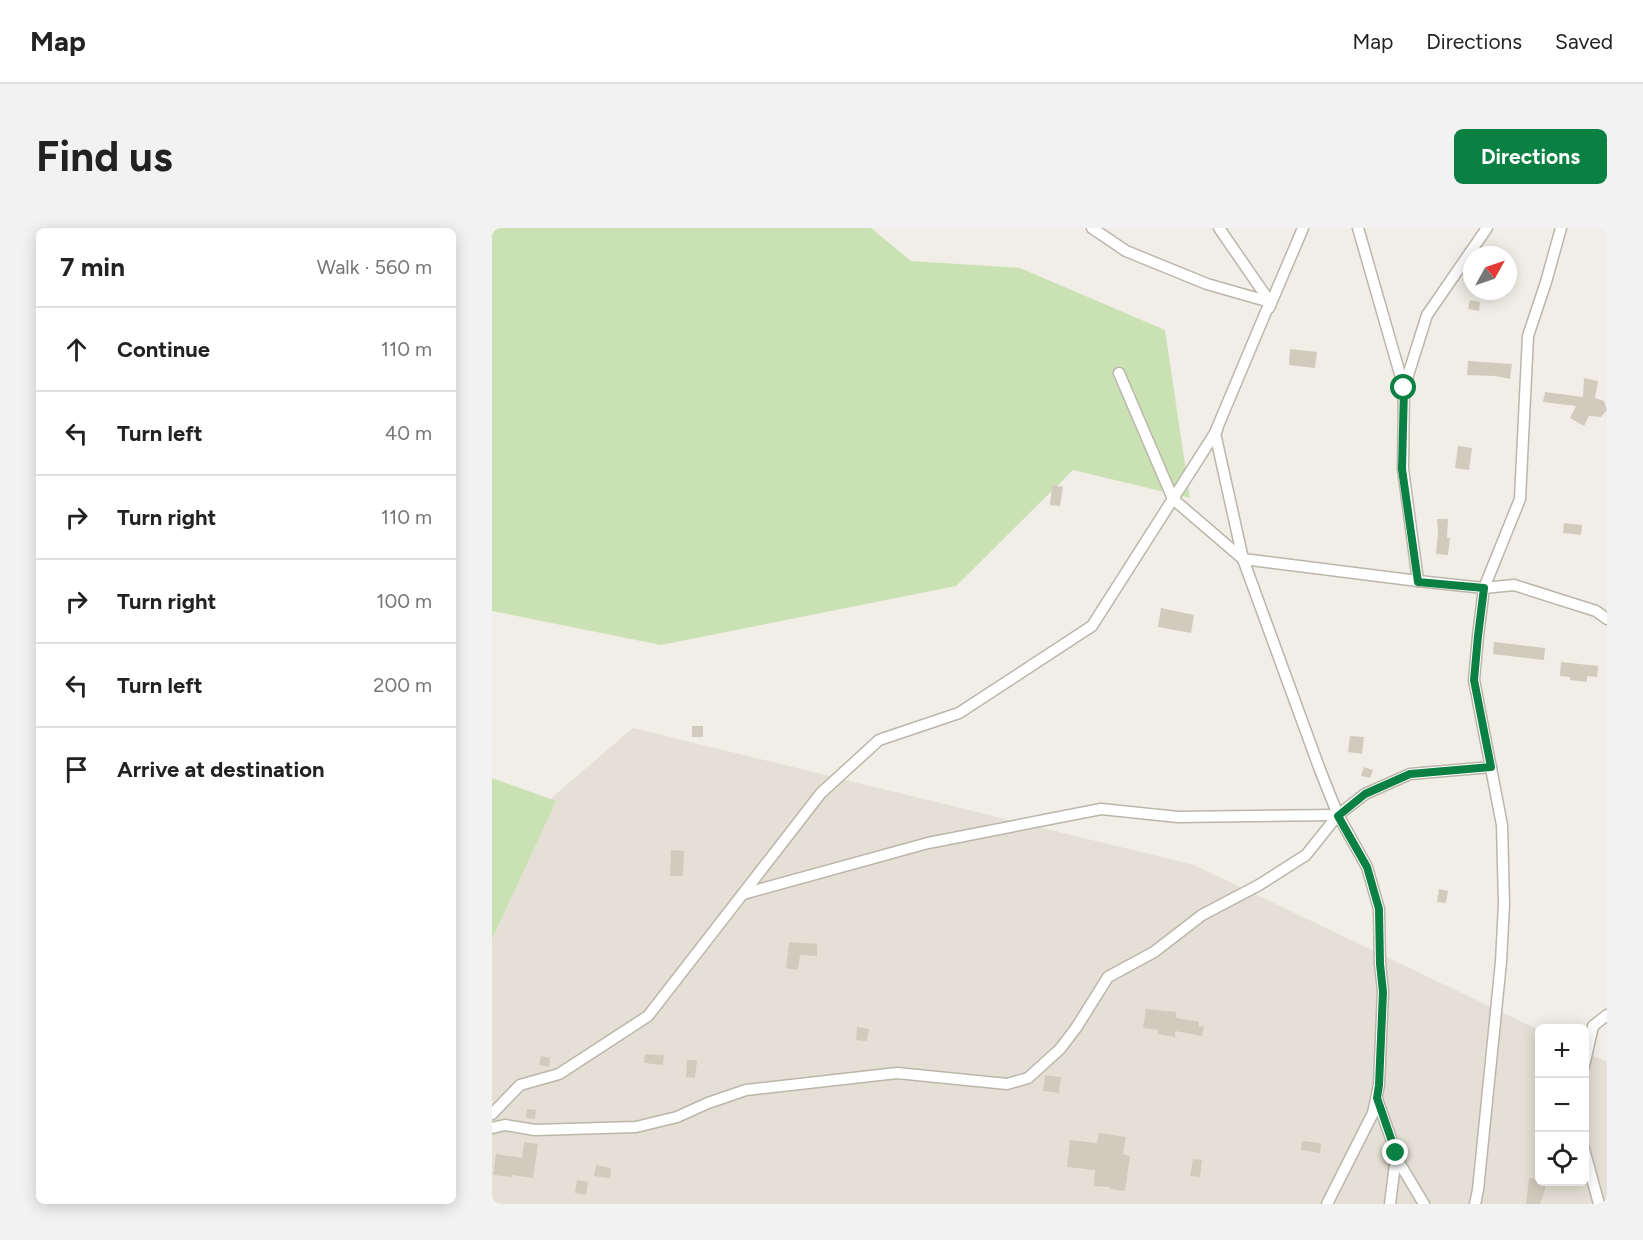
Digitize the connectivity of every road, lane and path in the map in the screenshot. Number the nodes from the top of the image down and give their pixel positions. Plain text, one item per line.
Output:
1 (1092, 228) edge
2 (1220, 228) edge
3 (1303, 228) edge
4 (1358, 228) edge
5 (1487, 228) edge
6 (1561, 228) edge
7 (1270, 302) junction
8 (1119, 374) dead end
9 (1404, 388) junction
10 (1220, 422) junction
11 (1215, 433) junction
12 (1173, 499) junction
13 (1243, 559) junction
14 (1418, 582) junction
15 (1484, 588) junction
16 (1607, 619) edge
17 (1491, 767) junction
18 (1338, 816) junction
19 (743, 894) junction
20 (1607, 1015) edge
21 (1589, 1044) edge
22 (1377, 1098) junction
23 (492, 1114) edge
24 (492, 1128) edge
25 (1396, 1153) junction
26 (1589, 1160) edge
27 (1601, 1188) edge
28 (1328, 1204) edge
29 (1390, 1204) edge
30 (1424, 1204) edge
31 (1475, 1204) edge
32 (1599, 1204) edge

1 - 7 street
2 - 7 street
3 - 10 street
4 - 9 street
5 - 9 street
6 - 15 street
7 - 10 street
8 - 12 street
9 - 14 street
10 - 11 street
11 - 12 street
11 - 13 street
12 - 13 street
12 - 19 street
13 - 14 street
13 - 18 street
14 - 15 street
15 - 16 street
15 - 17 street
17 - 18 street
17 - 31 street
18 - 19 street
18 - 22 street
18 - 24 street
19 - 23 street
20 - 21 street
22 - 25 street
22 - 28 street
25 - 29 street
25 - 30 street
26 - 27 street
27 - 32 street

